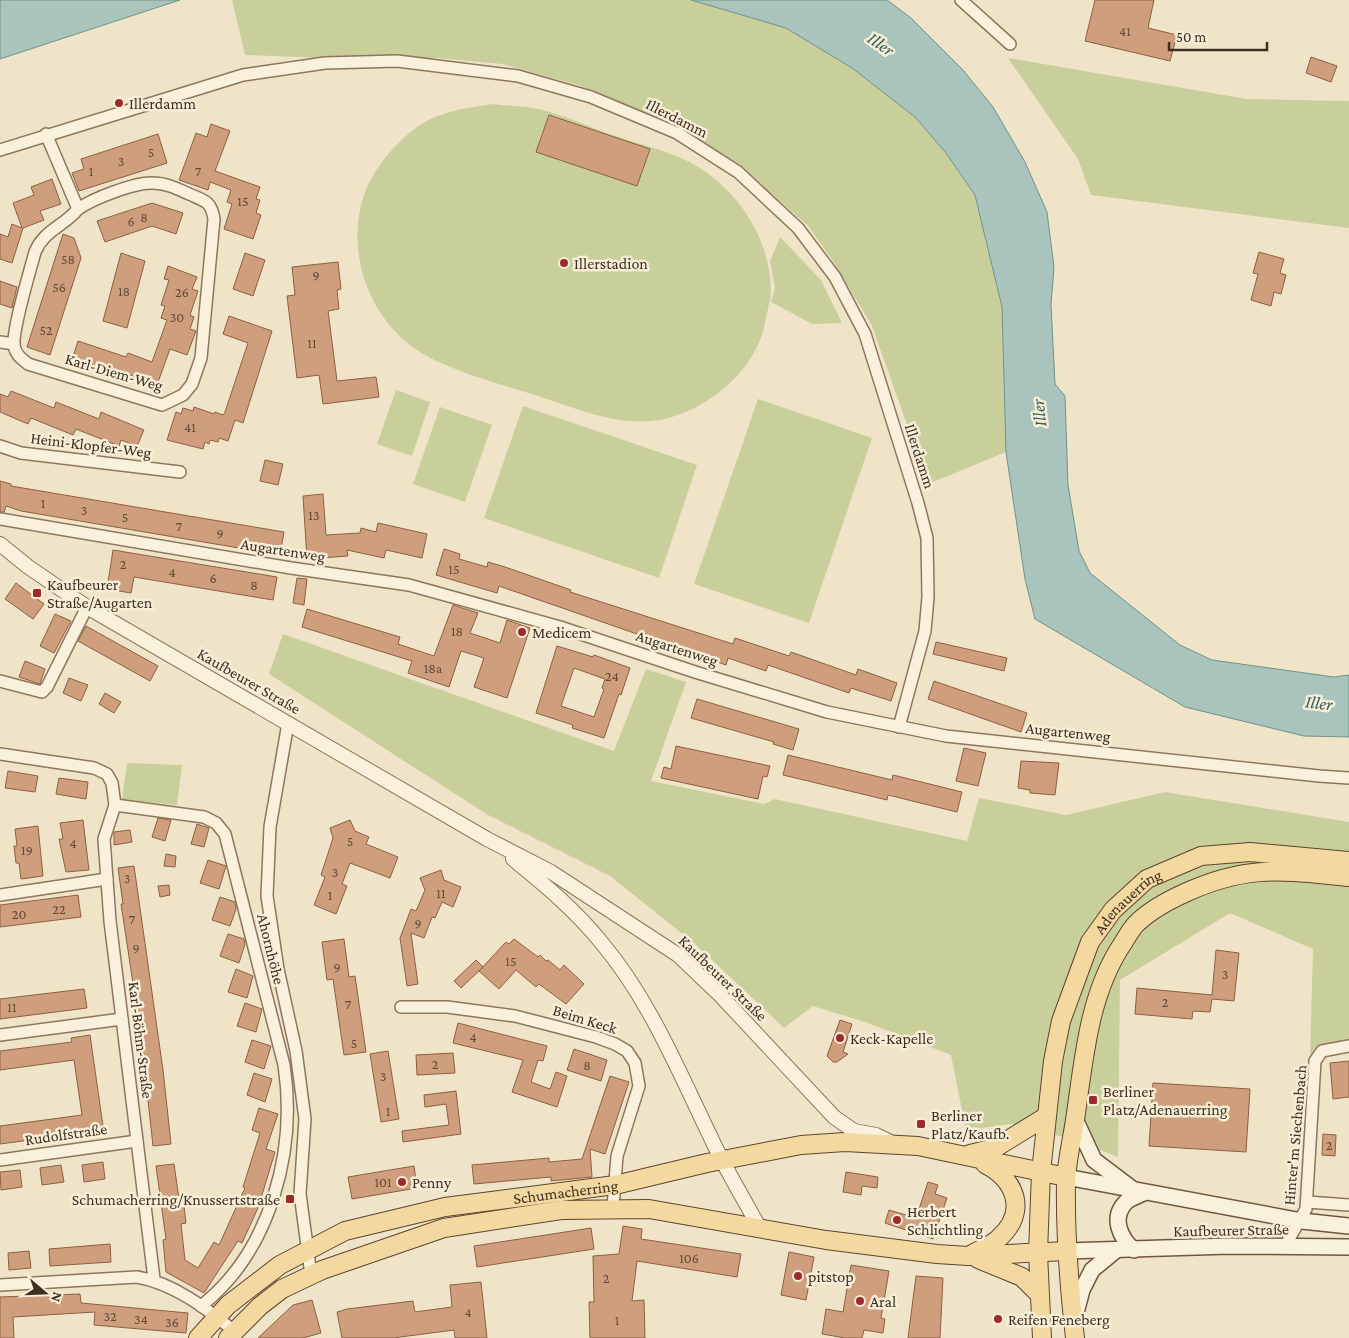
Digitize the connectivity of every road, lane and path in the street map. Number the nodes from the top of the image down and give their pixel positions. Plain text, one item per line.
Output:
1 (961, 0) edge
2 (1010, 44) dead end
3 (46, 134) junction
4 (0, 150) edge
5 (78, 209) junction
6 (0, 342) edge
7 (14, 344) junction
8 (0, 446) edge
9 (180, 472) dead end
10 (0, 519) edge
11 (0, 544) edge
12 (88, 607) junction
13 (0, 681) edge
14 (288, 723) junction
15 (899, 727) junction
16 (0, 754) edge
17 (1349, 778) edge
18 (115, 805) junction
19 (487, 839) junction
20 (1349, 861) edge
21 (1349, 877) edge
22 (107, 879) junction
23 (0, 895) edge
24 (401, 1006) dead end
25 (122, 1019) junction
26 (0, 1035) edge
27 (1349, 1046) edge
28 (1047, 1116) junction
29 (1075, 1119) junction
30 (137, 1141) junction
31 (893, 1144) junction
32 (967, 1155) junction
33 (0, 1160) edge
34 (723, 1160) junction
35 (1041, 1172) junction
36 (1066, 1177) junction
37 (615, 1185) junction
38 (1138, 1192) junction
39 (1307, 1202) junction
40 (1349, 1205) edge
41 (613, 1208) junction
42 (1302, 1221) junction
43 (1349, 1226) edge
44 (760, 1229) junction
45 (1285, 1246) junction
46 (1349, 1247) edge
47 (1114, 1250) junction
48 (1134, 1250) junction
49 (307, 1251) junction
50 (1066, 1251) junction
51 (1038, 1253) junction
52 (968, 1256) junction
53 (311, 1274) junction
54 (154, 1279) junction
55 (0, 1285) edge
56 (1039, 1294) junction
57 (201, 1306) junction
58 (216, 1316) junction
59 (1074, 1331) edge
60 (231, 1335) edge
61 (198, 1338) edge
62 (1042, 1338) edge

1 - 2 street
3 - 4 street, Illerdamm
3 - 5 street
3 - 15 street, Illerdamm
5 - 7 street, Karl-Diem-Weg
5 - 7 street, Karl-Diem-Weg
6 - 7 street
8 - 9 street, Heini-Klopfer-Weg
10 - 15 street, Augartenweg
11 - 12 street, Kaufbeurer Straße
12 - 13 street
12 - 14 street, Kaufbeurer Straße
14 - 19 street, Kaufbeurer Straße
14 - 49 street
15 - 17 street, Augartenweg
16 - 18 street
18 - 22 street, Karl-Böhm-Straße
18 - 57 street, Ahornhöhe
19 - 31 street, Kaufbeurer Straße
19 - 34 street, Kaufbeurer Straße
20 - 28 main road, Adenauerring
21 - 29 main road, Adenauerring
22 - 23 street
22 - 25 street, Karl-Böhm-Straße
24 - 37 street, Beim Keck
25 - 26 street
25 - 30 street, Karl-Böhm-Straße
27 - 39 street, Hinter'm Siechenbach
28 - 32 main road
28 - 35 main road, Adenauerring
29 - 36 main road, Adenauerring
29 - 38 main road
30 - 33 street, Rudolfstraße
30 - 54 street, Karl-Böhm-Straße
31 - 32 main road, Schumacherring
31 - 34 main road, Schumacherring
32 - 35 main road
32 - 52 main road
34 - 37 main road, Schumacherring
34 - 44 street, Kaufbeurer Straße
35 - 36 main road
35 - 51 main road, Adenauerring
36 - 38 main road, Kaufbeurer Straße
36 - 50 main road, Adenauerring
37 - 41 street, Beim Keck
37 - 49 main road, Schumacherring
38 - 42 main road, Kaufbeurer Straße
38 - 48 main road
39 - 40 street
39 - 42 street, Hinter'm Siechenbach
41 - 44 main road, Schumacherring
41 - 53 main road, Schumacherring
42 - 43 main road, Kaufbeurer Straße
42 - 45 street, Hinter'm Siechenbach
44 - 52 main road, Schumacherring
45 - 46 main road, Kaufbeurer Straße
45 - 48 main road, Kaufbeurer Straße
47 - 48 main road, Kaufbeurer Straße
47 - 50 main road, Kaufbeurer Straße
47 - 59 main road
49 - 53 street
49 - 58 main road, Schumacherring
50 - 51 main road
50 - 59 main road, Adenauerring
51 - 52 main road
51 - 56 main road, Adenauerring
52 - 56 main road
53 - 60 main road, Schumacherring
54 - 55 street
54 - 57 street
56 - 62 main road, Adenauerring
57 - 58 street
58 - 60 street
58 - 61 main road, Schumacherring

